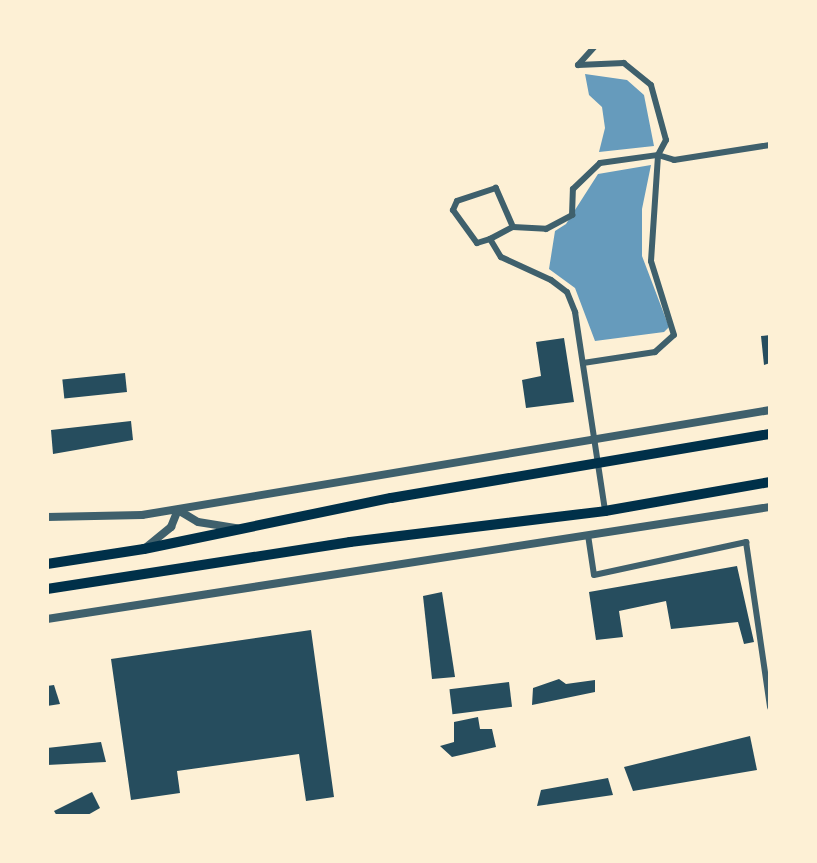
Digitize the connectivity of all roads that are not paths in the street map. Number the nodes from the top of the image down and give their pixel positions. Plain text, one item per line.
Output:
1 (594, 47) edge
2 (770, 145) edge
3 (658, 155) junction
4 (513, 227) junction
5 (490, 239) junction
6 (583, 363) junction
7 (770, 410) edge
8 (770, 434) edge
9 (596, 439) junction
10 (600, 463) junction
11 (770, 482) edge
12 (770, 507) edge
13 (178, 510) junction
14 (605, 511) junction
15 (47, 517) edge
16 (244, 529) junction
17 (588, 535) junction
18 (144, 549) junction
19 (47, 564) edge
20 (47, 589) edge
21 (47, 618) edge
22 (770, 707) edge

1 - 3 street
2 - 3 street
3 - 4 street
3 - 6 street
4 - 5 street
4 - 5 street
5 - 6 street
6 - 9 street
7 - 9 street
8 - 10 highway
9 - 10 street
9 - 13 street
10 - 14 street
10 - 16 highway
11 - 14 highway
12 - 17 street
13 - 15 street
13 - 16 street
13 - 18 street
14 - 20 highway
16 - 18 highway
17 - 21 street
17 - 22 street
18 - 19 highway

